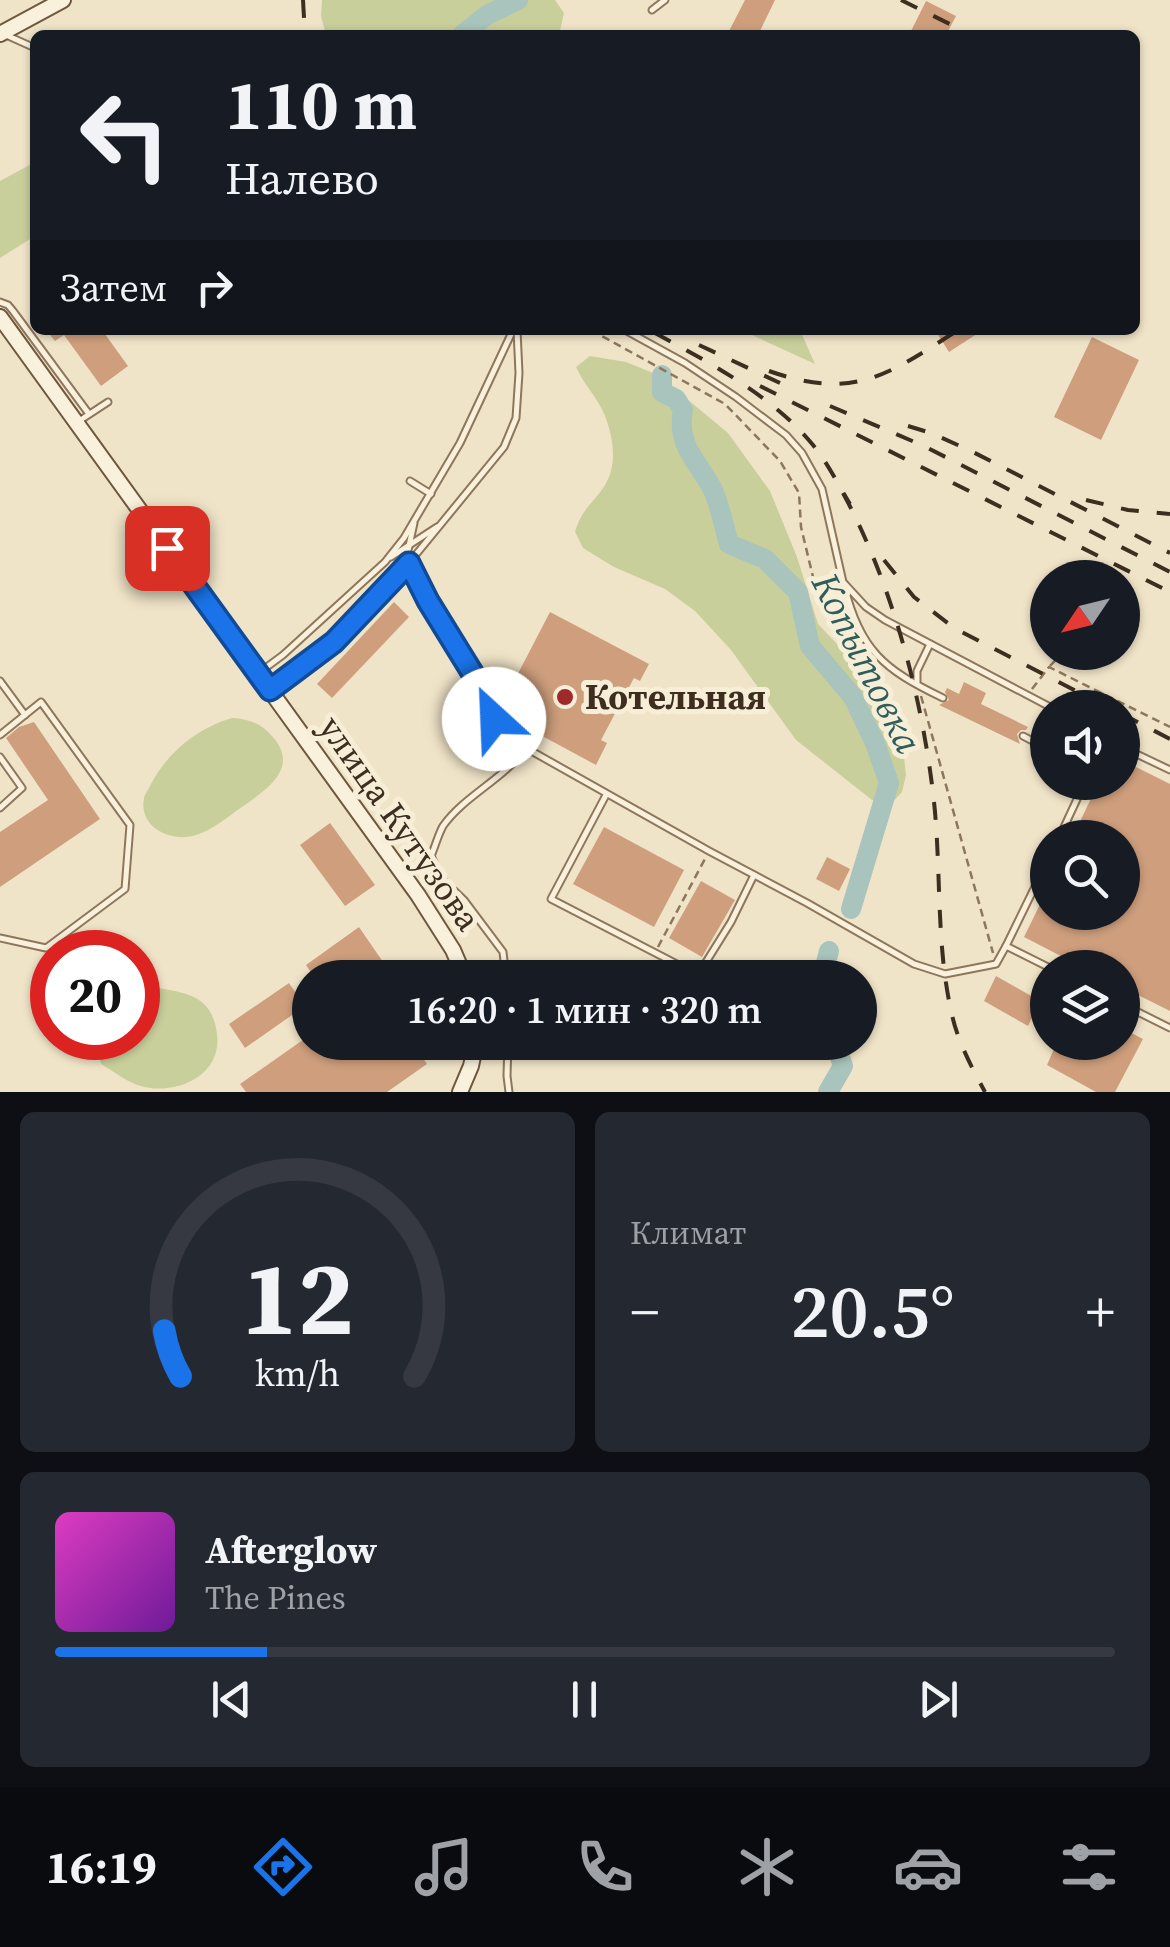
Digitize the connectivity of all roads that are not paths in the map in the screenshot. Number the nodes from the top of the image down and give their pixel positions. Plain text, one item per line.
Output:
1 (64, 0) edge
2 (665, 0) edge
3 (652, 10) dead end
4 (1, 33) edge
5 (30, 46) edge
6 (0, 302) edge
7 (0, 317) edge
8 (514, 335) edge
9 (516, 335) edge
10 (634, 335) edge
11 (108, 402) dead end
12 (83, 419) junction
13 (410, 481) dead end
14 (431, 494) junction
15 (414, 523) junction
16 (441, 525) junction
17 (408, 547) junction
18 (385, 562) junction
19 (409, 563) junction
20 (843, 582) junction
21 (930, 644) junction
22 (258, 674) junction
23 (0, 680) edge
24 (918, 686) junction
25 (270, 690) junction
26 (1030, 695) edge
27 (943, 698) dead end
28 (25, 715) junction
29 (0, 736) edge
30 (1023, 736) dead end
31 (1030, 740) edge
32 (526, 748) junction
33 (0, 756) edge
34 (1140, 756) edge
35 (1170, 770) edge
36 (606, 795) junction
37 (0, 808) edge
38 (754, 875) junction
39 (1030, 897) edge
40 (0, 938) edge
41 (1006, 946) junction
42 (1030, 958) edge
43 (457, 960) edge
44 (504, 960) edge
45 (1140, 1013) edge
46 (1170, 1028) edge
47 (472, 1060) edge
48 (507, 1060) edge
49 (460, 1092) edge
50 (509, 1092) edge

1 - 4 street
2 - 3 lane
4 - 5 lane
6 - 12 lane
7 - 12 street, улица Кутузова
8 - 14 lane
9 - 16 lane
10 - 20 lane
11 - 12 lane
12 - 22 street, улица Кутузова
13 - 14 lane
14 - 15 lane
15 - 17 lane
15 - 18 lane
16 - 17 lane
16 - 19 lane
17 - 18 lane
17 - 19 lane
18 - 22 lane
19 - 25 lane
19 - 32 lane
20 - 21 lane
20 - 24 lane
21 - 24 lane
21 - 26 lane
22 - 25 street, улица Кутузова
23 - 28 lane
24 - 27 lane
25 - 43 street, улица Кутузова
28 - 29 lane
28 - 40 lane
30 - 31 lane
32 - 36 lane
32 - 44 lane
33 - 37 lane
34 - 35 lane
36 - 38 lane
36 - 38 lane
38 - 41 lane
39 - 41 lane
41 - 42 lane
45 - 46 lane
47 - 49 street
48 - 50 lane

